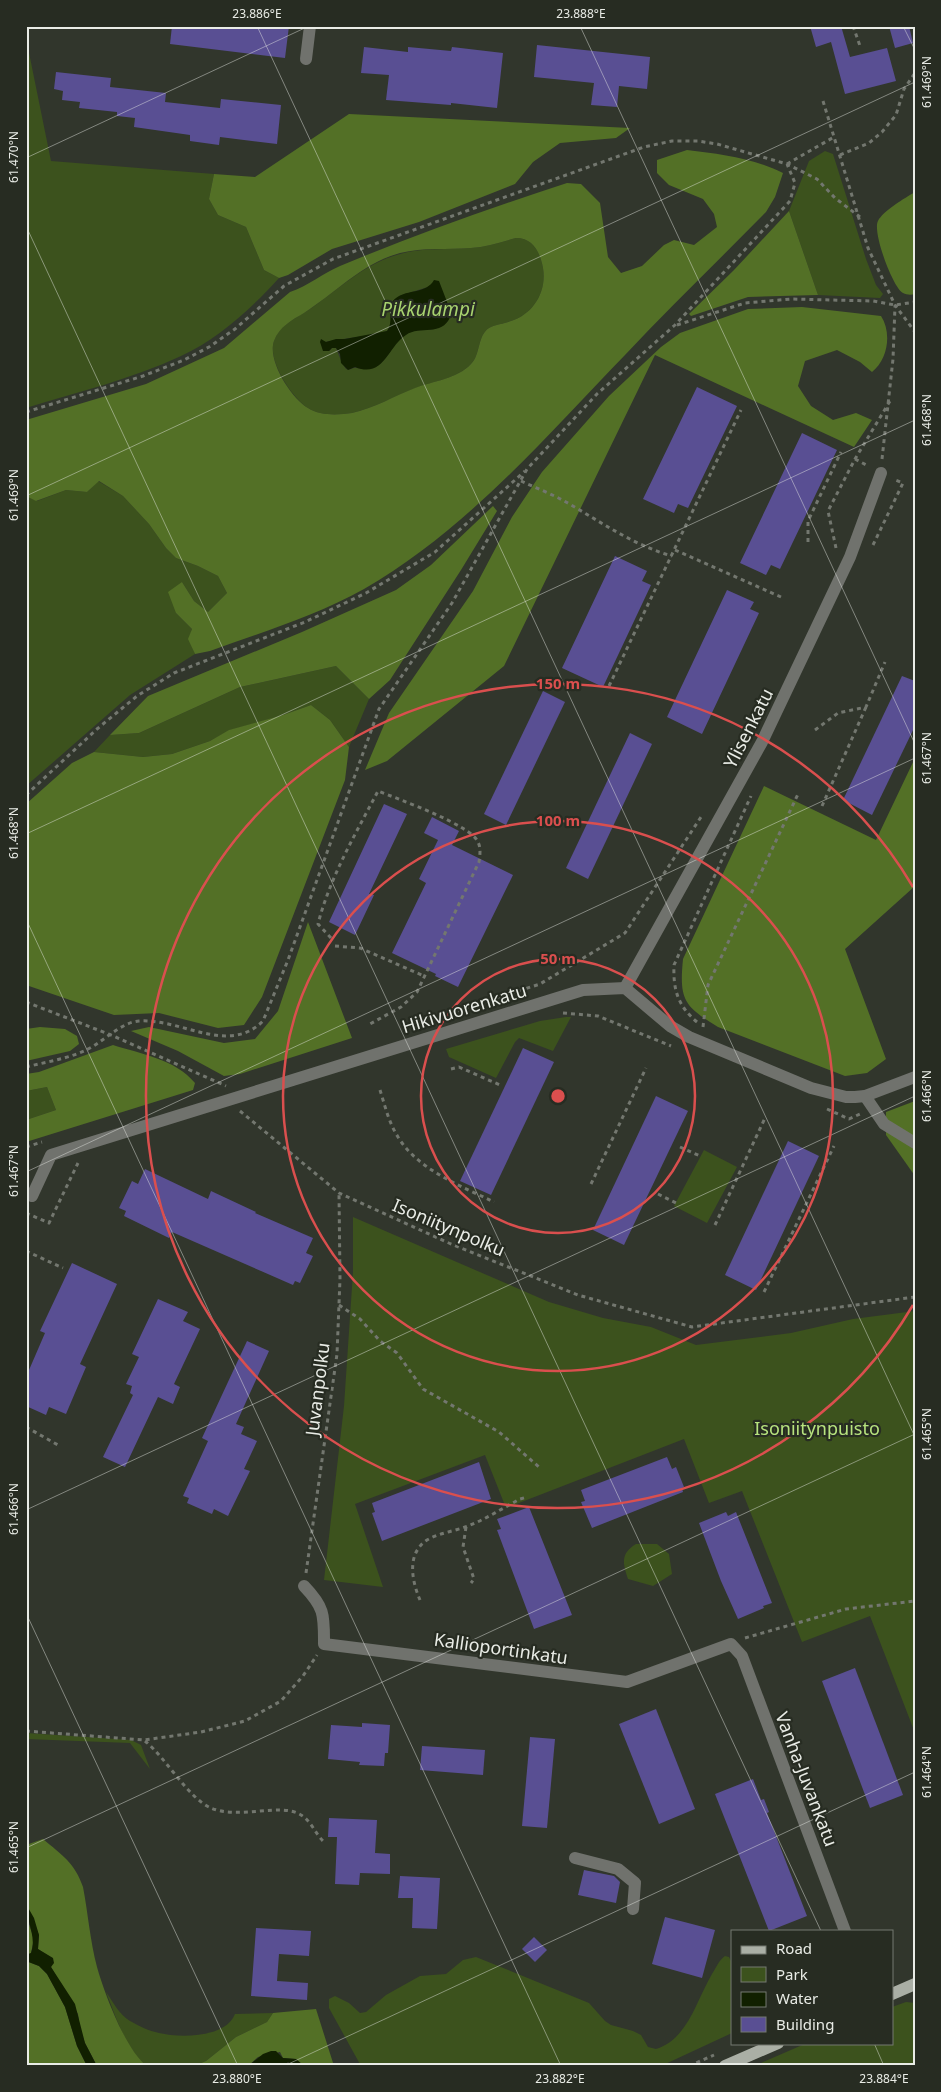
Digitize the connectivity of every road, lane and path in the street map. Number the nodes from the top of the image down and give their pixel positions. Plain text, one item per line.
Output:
1 (310, 26) edge
2 (853, 26) edge
3 (860, 46) dead end
4 (306, 59) dead end
5 (915, 73) edge
6 (823, 101) dead end
7 (834, 137) junction
8 (840, 155) junction
9 (787, 164) junction
10 (860, 217) junction
11 (915, 302) edge
12 (895, 305) junction
13 (675, 325) junction
14 (915, 332) edge
15 (890, 401) junction
16 (741, 410) dead end
17 (26, 412) edge
18 (842, 452) dead end
19 (855, 458) junction
20 (527, 468) junction
21 (881, 473) junction
22 (521, 481) junction
23 (808, 542) dead end
24 (675, 550) junction
25 (836, 551) dead end
26 (868, 554) dead end
27 (672, 556) junction
28 (781, 597) dead end
29 (885, 662) dead end
30 (609, 686) dead end
31 (866, 707) junction
32 (815, 730) dead end
33 (753, 792) dead end
34 (798, 792) dead end
35 (26, 795) edge
36 (822, 806) dead end
37 (706, 809) dead end
38 (331, 938) dead end
39 (335, 946) dead end
40 (424, 976) junction
41 (625, 988) junction
42 (26, 1002) edge
43 (561, 1013) dead end
44 (431, 1019) dead end
45 (370, 1024) dead end
46 (703, 1028) junction
47 (712, 1031) dead end
48 (112, 1035) junction
49 (672, 1046) dead end
50 (26, 1067) edge
51 (646, 1068) dead end
52 (451, 1069) dead end
53 (915, 1077) edge
54 (235, 1082) dead end
55 (500, 1084) dead end
56 (225, 1085) junction
57 (216, 1088) dead end
58 (380, 1090) dead end
59 (865, 1096) junction
60 (233, 1099) junction
61 (249, 1108) dead end
62 (823, 1108) dead end
63 (874, 1109) junction
64 (240, 1111) junction
65 (231, 1114) dead end
66 (765, 1118) dead end
67 (45, 1141) dead end
68 (915, 1143) edge
69 (834, 1146) dead end
70 (26, 1147) edge
71 (680, 1147) dead end
72 (700, 1156) dead end
73 (79, 1161) dead end
74 (591, 1184) dead end
75 (339, 1193) junction
76 (658, 1194) dead end
77 (32, 1196) dead end
78 (494, 1202) dead end
79 (676, 1203) dead end
80 (26, 1213) edge
81 (715, 1225) dead end
82 (26, 1251) edge
83 (63, 1268) dead end
84 (764, 1292) dead end
85 (915, 1297) edge
86 (339, 1305) junction
87 (26, 1427) edge
88 (58, 1445) dead end
89 (539, 1467) dead end
90 (527, 1498) dead end
91 (466, 1527) junction
92 (471, 1583) dead end
93 (304, 1586) joint
94 (420, 1600) dead end
95 (915, 1601) edge
96 (324, 1644) junction
97 (730, 1644) junction
98 (26, 1731) edge
99 (144, 1740) junction
100 (323, 1841) dead end
101 (575, 1858) dead end
102 (633, 1909) dead end
103 (846, 1930) edge
104 (915, 1984) edge
105 (894, 1993) edge
106 (776, 2044) edge
107 (726, 2066) edge

1 - 4 street
2 - 3 path
5 - 8 path
6 - 7 path
7 - 8 path
7 - 9 path
8 - 10 path
9 - 10 path
9 - 13 path
9 - 17 path
10 - 12 path
11 - 12 path
12 - 13 path
12 - 14 path
12 - 15 path
13 - 20 path
15 - 19 path
15 - 21 path
16 - 24 path
18 - 23 path
19 - 21 path
19 - 25 path
20 - 22 path
20 - 35 path
21 - 26 path
21 - 41 street, Ylisenkatu
22 - 27 path
22 - 48 path
24 - 27 path
24 - 28 path
27 - 30 path
29 - 31 path
31 - 32 path
31 - 36 path
33 - 46 path
34 - 46 path
37 - 44 path
38 - 40 path
39 - 40 path
40 - 45 path
41 - 59 street
41 - 60 street, Hikivuorenkatu
42 - 48 path
43 - 49 path
46 - 47 path
48 - 50 path
48 - 56 path
51 - 74 path
52 - 55 path
53 - 59 street
54 - 56 path
56 - 57 path
56 - 60 path, Isoniitynpolku
58 - 78 path
59 - 63 street
60 - 64 path, Isoniitynpolku
60 - 77 street, Hikivuorenkatu
61 - 64 path
62 - 63 path
63 - 68 street
64 - 65 path
64 - 75 path, Isoniitynpolku
66 - 81 path
67 - 70 path
69 - 84 path
71 - 72 path
73 - 80 path
75 - 85 path, Isoniitynpolku
75 - 86 path, Juvanpolku
76 - 79 path
82 - 83 path
86 - 89 path
86 - 93 path, Juvanpolku
87 - 88 path
90 - 91 path
91 - 92 path
91 - 94 path
93 - 96 street
95 - 97 path
96 - 97 street, Kallioportinkatu
96 - 99 path
97 - 103 street, Vanha-Juvankatu
98 - 99 path
99 - 100 path
101 - 102 street
104 - 105 main road
106 - 107 main road

